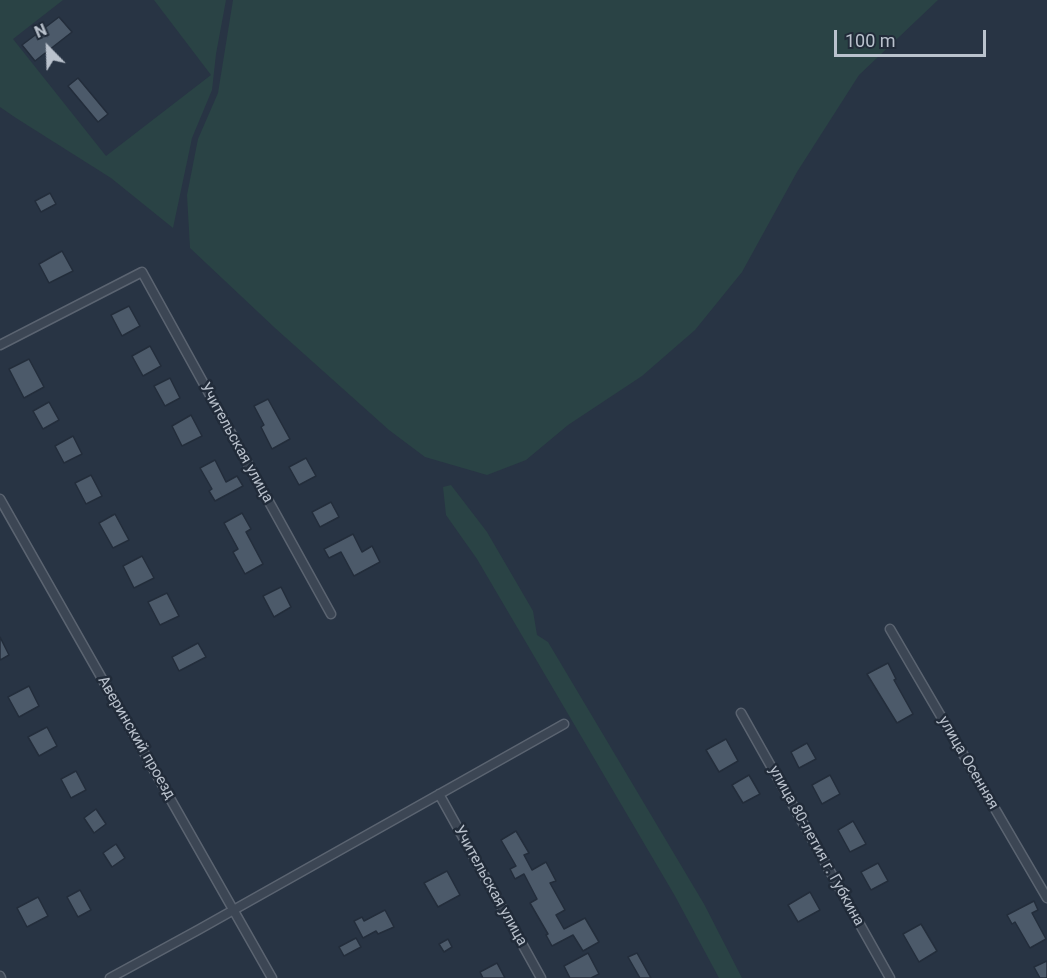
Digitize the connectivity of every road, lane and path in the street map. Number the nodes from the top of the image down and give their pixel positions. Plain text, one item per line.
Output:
1 (0, 345) edge
2 (0, 499) edge
3 (331, 614) dead end
4 (890, 629) dead end
5 (741, 713) dead end
6 (564, 724) dead end
7 (439, 794) junction
8 (1047, 898) edge
9 (234, 910) junction
10 (110, 978) edge
11 (272, 978) edge
12 (541, 978) edge
13 (890, 978) edge

1 - 3 street, Учительская улица
2 - 9 street, Аверинский проезд
4 - 8 street, улица Осенняя
5 - 13 street, улица 80-летия г. Губкина
6 - 7 street
7 - 9 street
7 - 12 street, Учительская улица
9 - 10 street
9 - 11 street, Аверинский проезд

